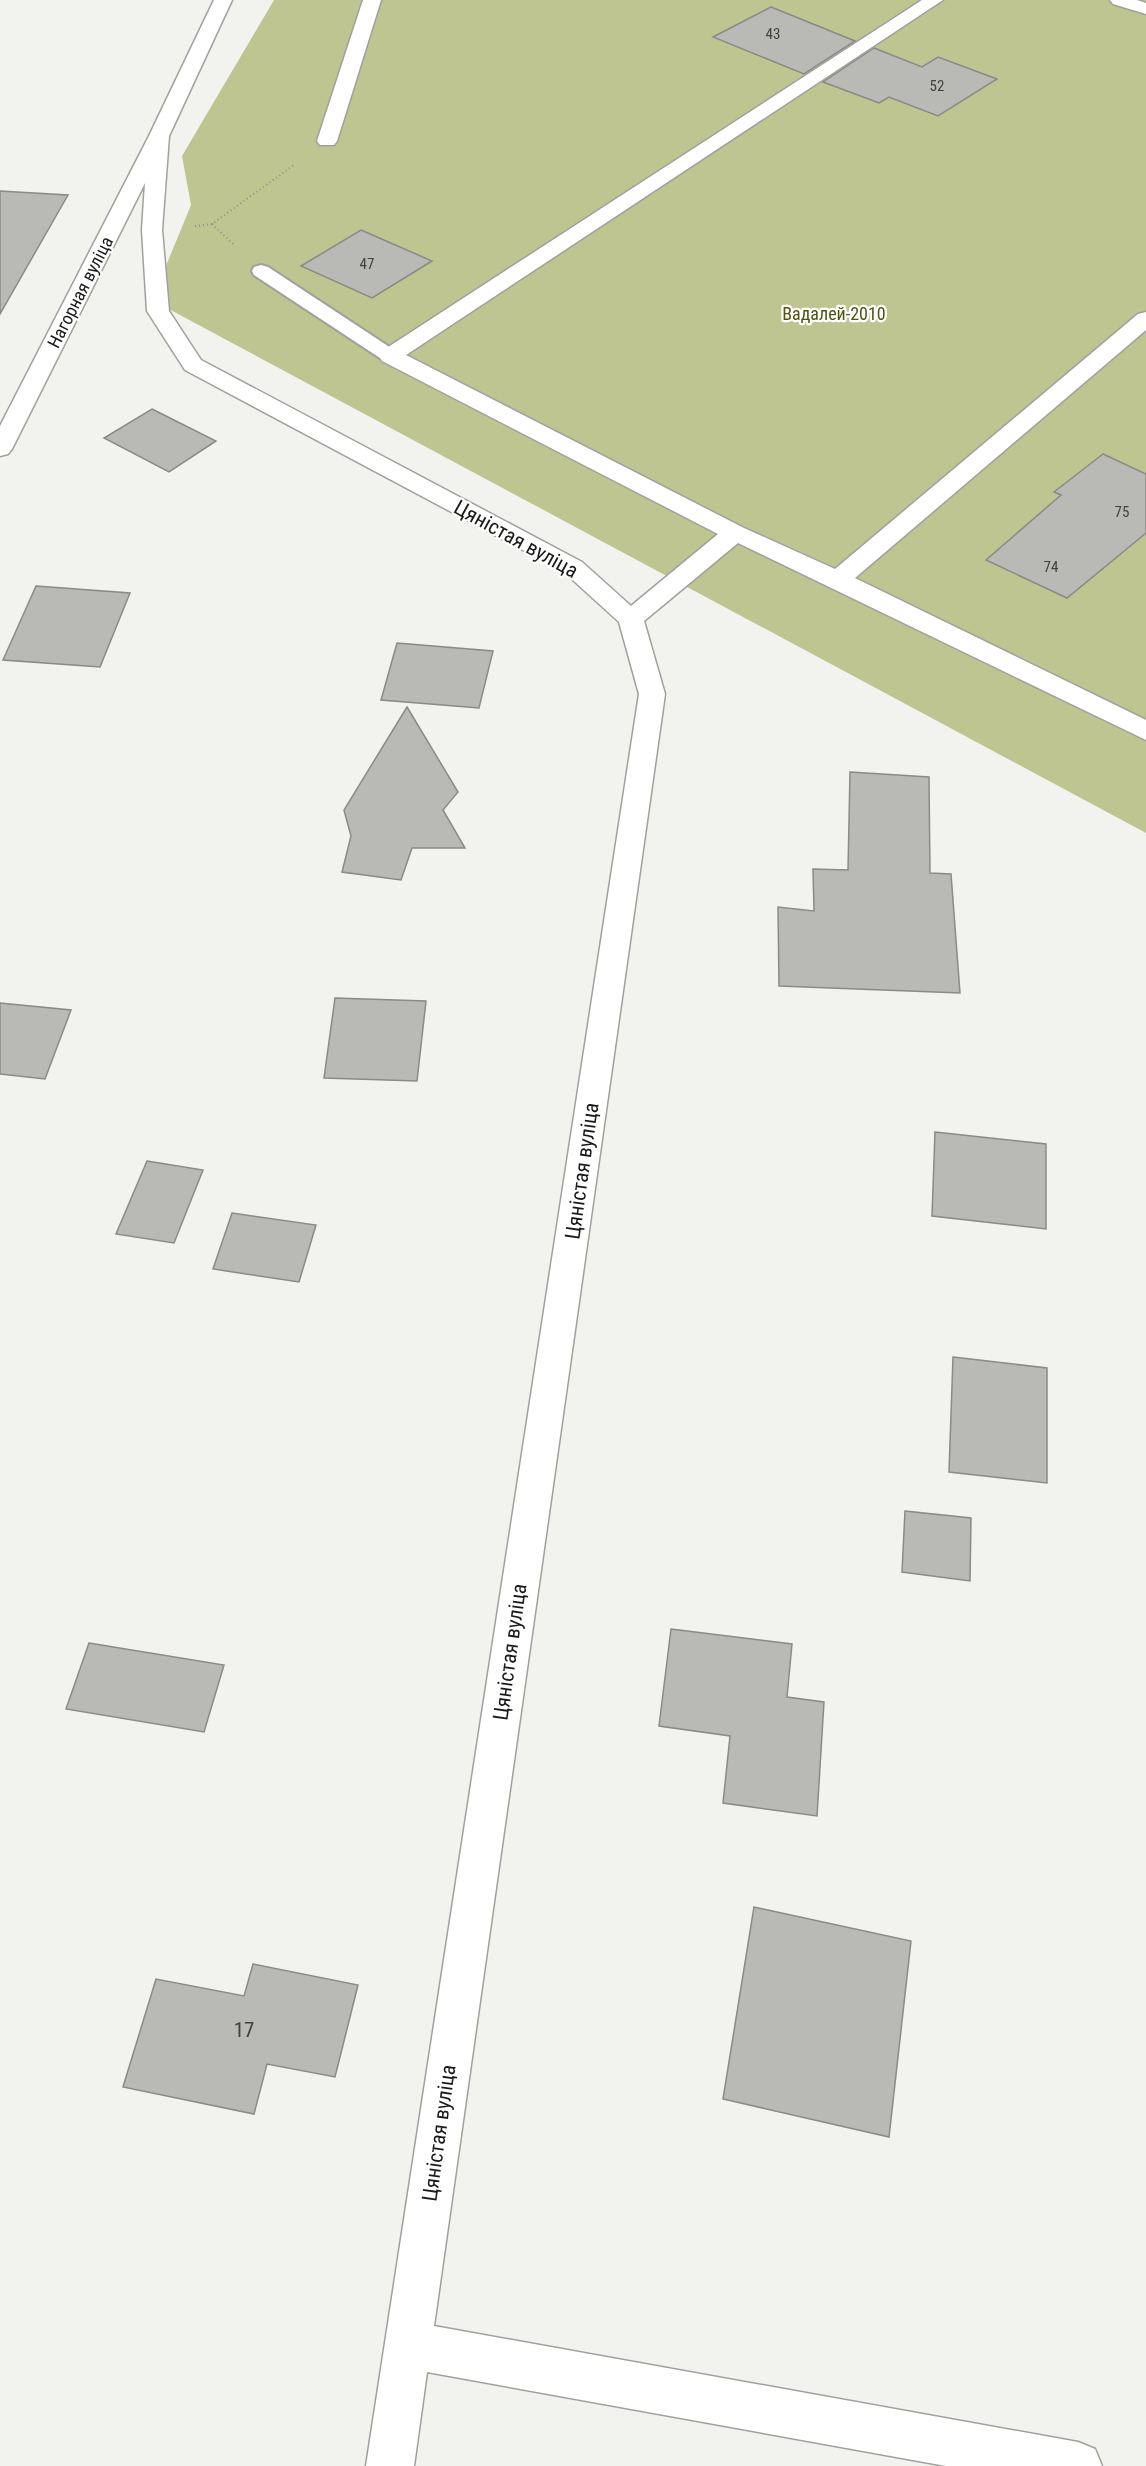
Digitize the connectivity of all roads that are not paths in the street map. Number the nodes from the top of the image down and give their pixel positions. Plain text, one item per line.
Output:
1 (223, 0) edge
2 (372, 0) edge
3 (934, 0) edge
4 (1119, 0) edge
5 (1146, 9) edge
6 (159, 136) junction
7 (327, 141) road end
8 (261, 271) dead end
9 (1146, 319) edge
10 (390, 356) junction
11 (0, 448) edge
12 (735, 533) junction
13 (838, 580) junction
14 (631, 619) junction
15 (1146, 732) edge
16 (408, 2346) junction
17 (390, 2466) edge
18 (1078, 2466) edge

1 - 6 street, Нагорная вуліца
2 - 7 street
3 - 10 street
4 - 5 street
6 - 11 street, Нагорная вуліца
6 - 14 street, Цяністая вуліца
8 - 10 lane
9 - 13 street
10 - 12 street
12 - 13 street
12 - 14 street
13 - 15 street
14 - 16 street, Цяністая вуліца
16 - 17 street, Цяністая вуліца
16 - 18 street

